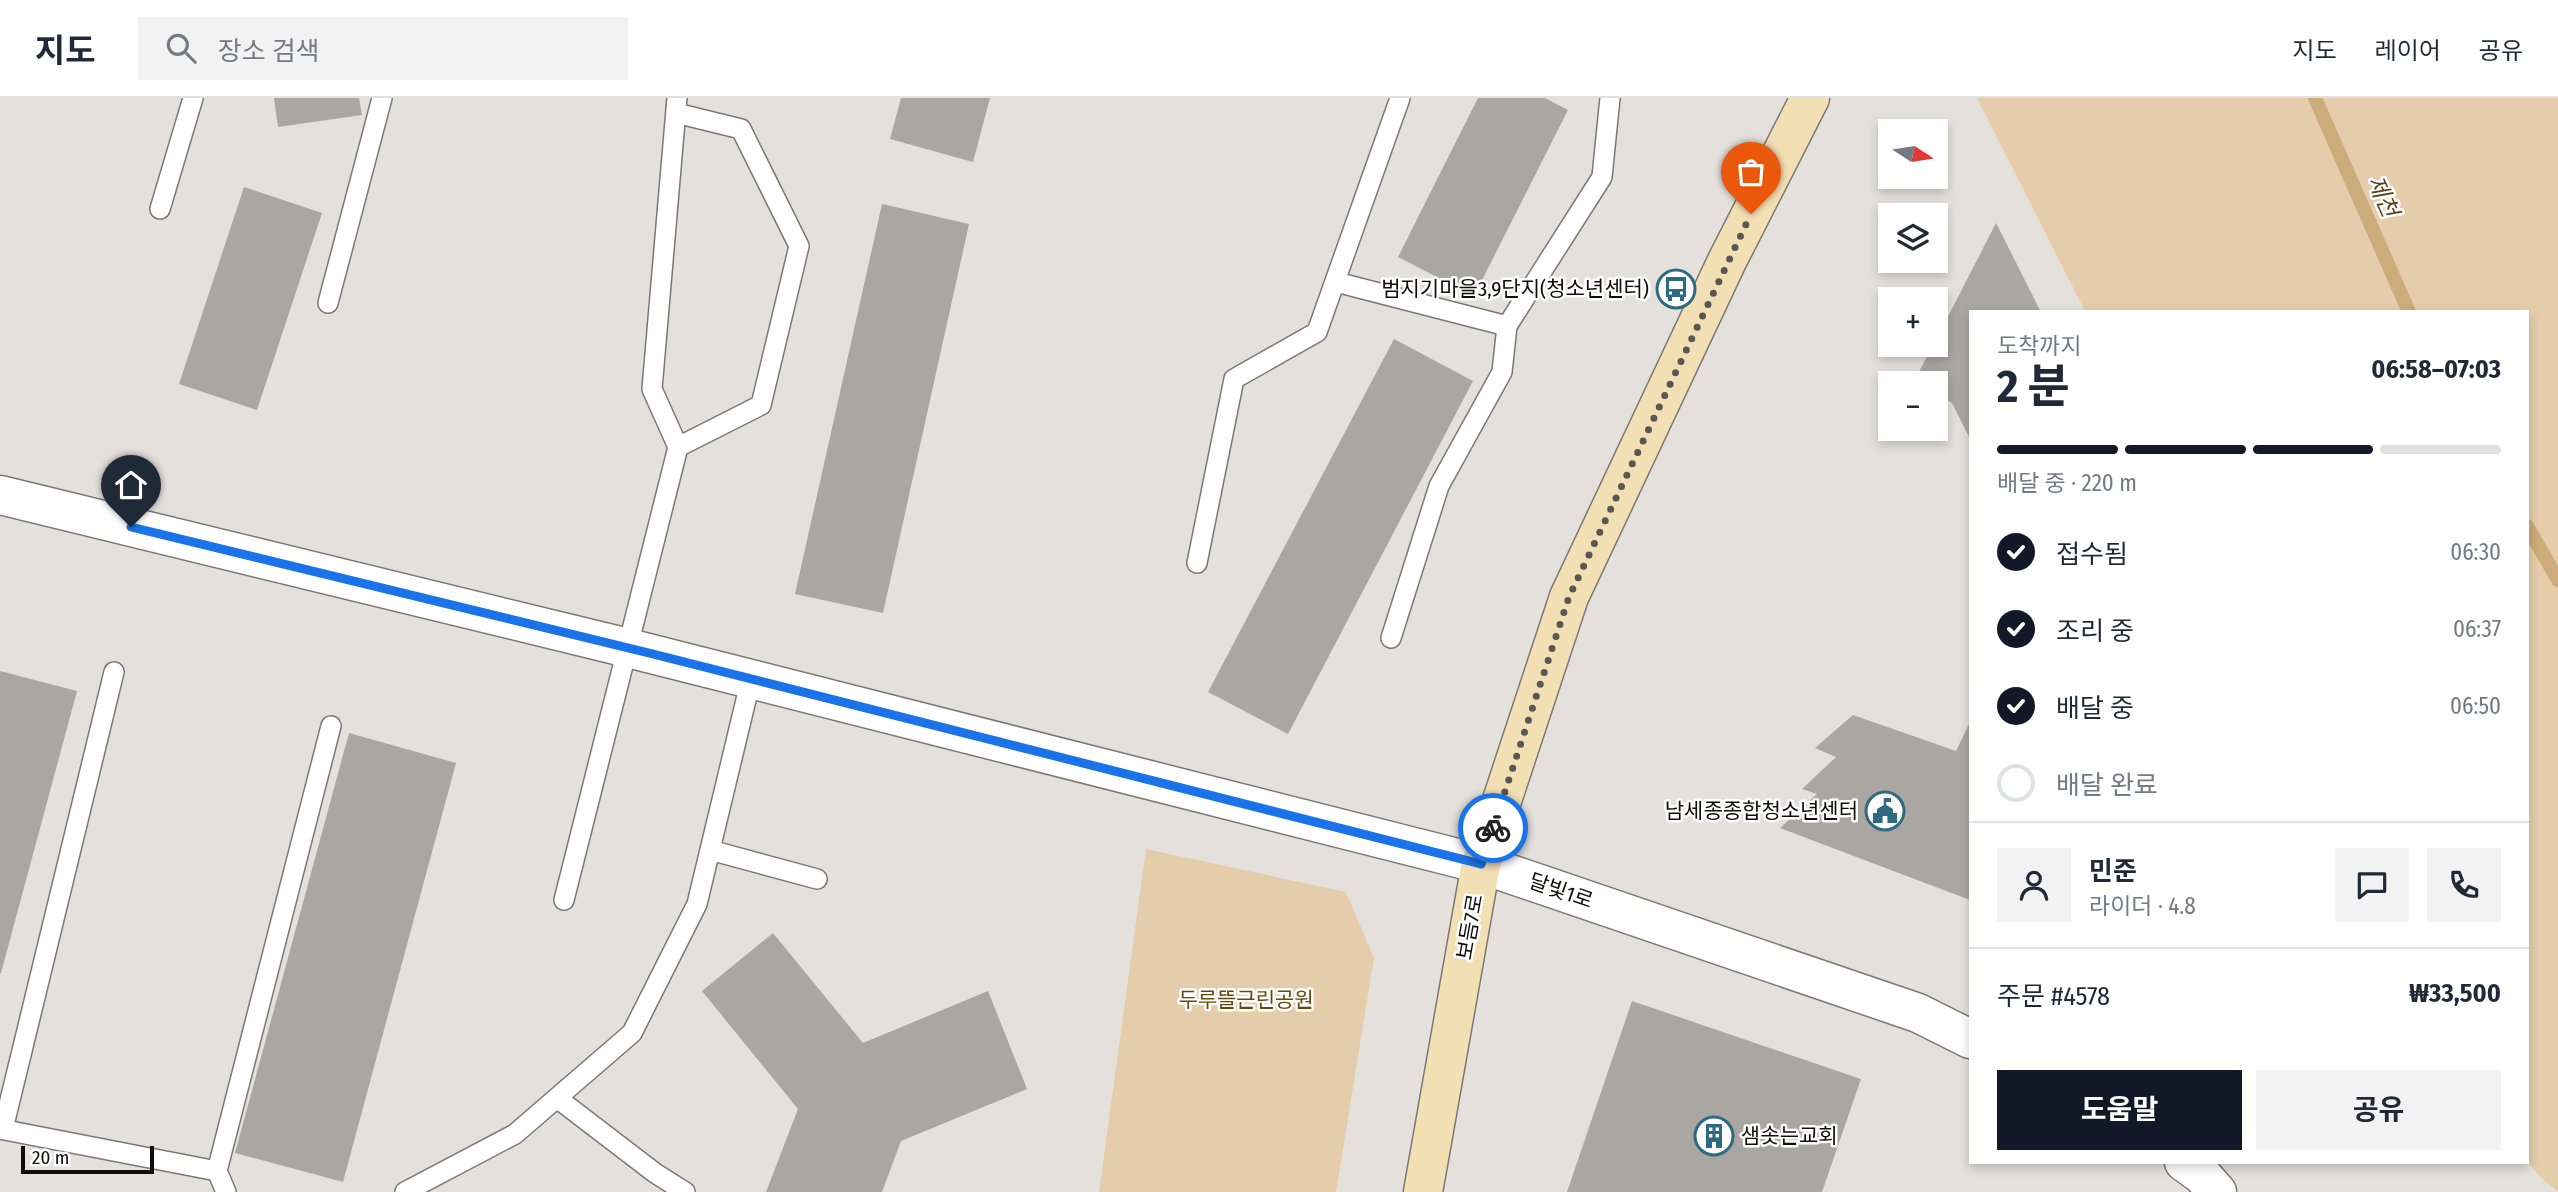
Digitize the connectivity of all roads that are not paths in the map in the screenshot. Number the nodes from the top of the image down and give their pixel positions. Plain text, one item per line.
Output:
1 (193, 98) edge
2 (382, 98) edge
3 (1400, 98) edge
4 (1611, 98) edge
5 (1810, 98) edge
6 (677, 106) edge
7 (160, 209) dead end
8 (1336, 282) junction
9 (328, 303) dead end
10 (1507, 326) junction
11 (678, 446) junction
12 (0, 495) edge
13 (1197, 564) dead end
14 (1391, 638) dead end
15 (628, 648) junction
16 (114, 672) dead end
17 (751, 679) junction
18 (331, 726) dead end
19 (710, 849) junction
20 (1481, 864) junction
21 (817, 880) dead end
22 (564, 900) dead end
23 (1969, 1038) edge
24 (557, 1098) junction
25 (1, 1129) edge
26 (2187, 1164) edge
27 (217, 1171) junction
28 (679, 1190) edge
29 (226, 1192) edge
30 (405, 1192) edge
31 (1423, 1192) edge
32 (2217, 1192) edge

1 - 7 lane
2 - 9 lane
3 - 8 lane
4 - 10 lane
5 - 20 street, 보듬7로
6 - 11 lane
6 - 11 lane
8 - 10 lane
8 - 13 lane
10 - 14 lane
11 - 15 lane
12 - 15 street, 달빛1로
15 - 17 street, 달빛1로
15 - 22 lane
16 - 25 lane
17 - 19 lane
17 - 20 street, 달빛1로
18 - 27 lane
19 - 21 lane
19 - 24 lane
20 - 23 street, 달빛1로
20 - 31 street, 보듬7로
24 - 28 lane
24 - 30 lane
25 - 27 lane
26 - 32 street
27 - 29 lane

